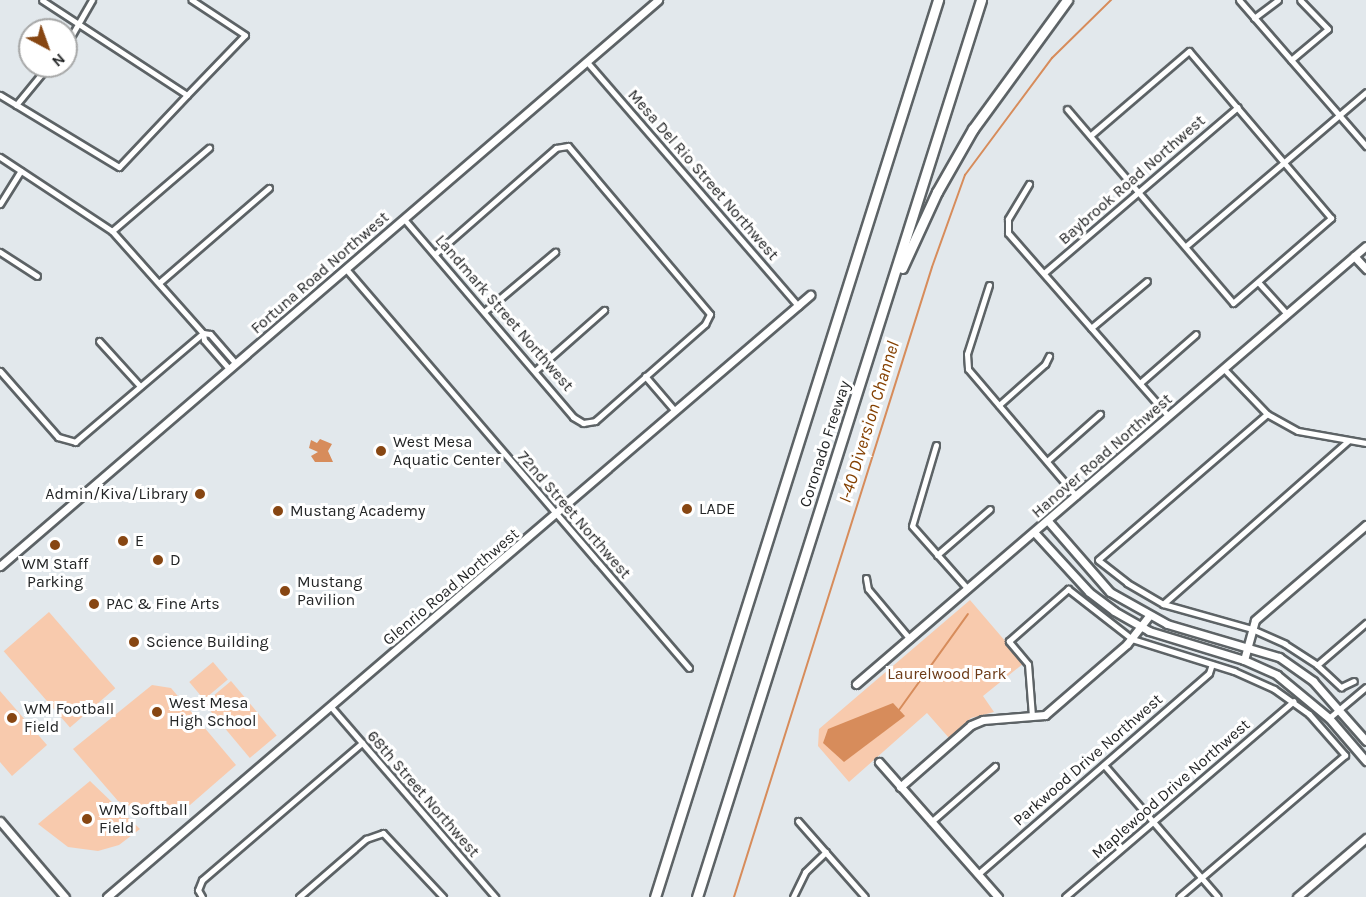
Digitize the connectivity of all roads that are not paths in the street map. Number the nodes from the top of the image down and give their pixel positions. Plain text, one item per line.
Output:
1 (42, 0) edge
2 (92, 0) edge
3 (192, 0) edge
4 (658, 0) edge
5 (938, 0) edge
6 (981, 0) edge
7 (1067, 0) edge
8 (1239, 0) edge
9 (1278, 0) edge
10 (1300, 0) edge
11 (69, 18) edge
12 (1254, 18) junction
13 (78, 21) edge
14 (78, 24) edge
15 (1292, 60) junction
16 (587, 62) junction
17 (38, 78) edge
18 (1366, 92) edge
19 (0, 95) edge
20 (187, 95) junction
21 (16, 105) junction
22 (1238, 106) junction
23 (1067, 109) dead end
24 (1339, 114) junction
25 (1090, 136) junction
26 (1366, 146) edge
27 (209, 148) dead end
28 (0, 157) edge
29 (1284, 162) junction
30 (21, 171) junction
31 (1029, 184) dead end
32 (269, 188) dead end
33 (1139, 192) junction
34 (0, 204) edge
35 (404, 219) junction
36 (112, 231) junction
37 (1186, 246) junction
38 (1366, 248) edge
39 (0, 252) edge
40 (555, 252) dead end
41 (435, 254) junction
42 (1354, 256) junction
43 (346, 269) junction
44 (1366, 270) edge
45 (1044, 273) junction
46 (37, 276) dead end
47 (1147, 281) dead end
48 (160, 282) junction
49 (1258, 282) junction
50 (989, 285) dead end
51 (810, 295) dead end
52 (886, 303) junction
53 (798, 306) junction
54 (604, 310) dead end
55 (485, 311) junction
56 (1287, 314) junction
57 (1091, 328) junction
58 (203, 333) junction
59 (1196, 334) dead end
60 (99, 341) dead end
61 (1049, 356) dead end
62 (232, 366) junction
63 (1224, 369) junction
64 (536, 370) junction
65 (0, 371) edge
66 (645, 376) junction
67 (1140, 383) junction
68 (140, 386) junction
69 (999, 405) junction
70 (675, 411) junction
71 (1100, 414) dead end
72 (1266, 414) junction
73 (1168, 416) junction
74 (1348, 441) junction
75 (1366, 443) edge
76 (936, 445) dead end
77 (1047, 461) junction
78 (1076, 496) junction
79 (990, 509) dead end
80 (556, 515) junction
81 (1048, 521) junction
82 (1366, 525) edge
83 (1034, 532) junction
84 (937, 555) junction
85 (0, 566) edge
86 (866, 578) dead end
87 (968, 590) junction
88 (1163, 604) junction
89 (1149, 616) junction
90 (1366, 623) edge
91 (1143, 627) junction
92 (1252, 629) junction
93 (910, 639) junction
94 (1132, 639) junction
95 (1248, 646) junction
96 (1244, 660) junction
97 (1212, 664) junction
98 (1317, 665) junction
99 (689, 669) dead end
100 (1354, 681) dead end
101 (856, 684) dead end
102 (1366, 687) edge
103 (1294, 701) junction
104 (332, 708) junction
105 (1339, 709) junction
106 (1032, 716) junction
107 (1329, 718) junction
108 (1366, 741) edge
109 (362, 743) junction
110 (1366, 761) edge
111 (879, 762) dead end
112 (1104, 765) junction
113 (994, 766) dead end
114 (900, 787) junction
115 (0, 821) edge
116 (798, 821) dead end
117 (931, 822) junction
118 (1153, 822) junction
119 (1366, 838) edge
120 (826, 852) junction
121 (978, 874) junction
122 (1201, 878) junction
123 (65, 897) edge
124 (107, 897) edge
125 (202, 897) edge
126 (298, 897) edge
127 (443, 897) edge
128 (495, 897) edge
129 (655, 897) edge
130 (697, 897) edge
131 (793, 897) edge
132 (865, 897) edge
133 (998, 897) edge
134 (1065, 897) edge
135 (1179, 897) edge
136 (1218, 897) edge
137 (1297, 897) edge

1 - 11 street
2 - 13 street
3 - 20 street
4 - 16 street, Fortuna Road Northwest
5 - 129 highway, Coronado Freeway
6 - 52 highway, Coronado Freeway
7 - 52 highway
8 - 12 street
9 - 12 street
10 - 15 street
12 - 15 street
14 - 20 street
15 - 24 street
16 - 35 street, Fortuna Road Northwest
16 - 53 street, Mesa Del Rio Street Northwest
17 - 21 street
18 - 24 street
19 - 21 street
20 - 21 street
22 - 25 street
22 - 29 street
22 - 33 street, Baybrook Road Northwest
23 - 25 street
24 - 26 street
24 - 29 street
25 - 33 street
27 - 36 street
28 - 30 street
29 - 37 street
29 - 49 street
30 - 34 street
30 - 36 street
31 - 45 street
32 - 48 street
33 - 37 street
33 - 45 street, Baybrook Road Northwest
35 - 41 street, Landmark Street Northwest
35 - 43 street, Fortuna Road Northwest
36 - 48 street
37 - 49 street
38 - 42 street, Hanover Road Northwest
39 - 46 street
40 - 55 street
41 - 55 street, Landmark Street Northwest
41 - 66 street
42 - 44 street
42 - 56 street, Hanover Road Northwest
43 - 62 street, Fortuna Road Northwest
43 - 80 street, 72nd Street Northwest
45 - 57 street
47 - 57 street
48 - 58 street
49 - 56 street
50 - 69 street
51 - 53 street, Glenrio Road Northwest
52 - 130 highway, Coronado Freeway
53 - 70 street, Glenrio Road Northwest
54 - 64 street
55 - 64 street, Landmark Street Northwest
56 - 63 street, Hanover Road Northwest
57 - 67 street
58 - 62 street
58 - 68 street
59 - 67 street
60 - 68 street
61 - 69 street
62 - 85 street, Fortuna Road Northwest
63 - 72 street
63 - 73 street, Hanover Road Northwest
64 - 66 street, Landmark Street Northwest
65 - 68 street
66 - 70 street
67 - 73 street
69 - 77 street
70 - 80 street, Glenrio Road Northwest
71 - 77 street
72 - 74 street
72 - 88 street
73 - 78 street, Hanover Road Northwest
74 - 75 street
74 - 88 street
76 - 84 street
77 - 78 street
78 - 81 street, Hanover Road Northwest
79 - 84 street
80 - 99 street, 72nd Street Northwest
80 - 104 street, Glenrio Road Northwest
81 - 83 street, Hanover Road Northwest
81 - 89 street
82 - 92 street
83 - 87 street, Hanover Road Northwest
83 - 91 street
84 - 87 street
86 - 93 street
87 - 93 street, Hanover Road Northwest
88 - 92 street
89 - 91 street
89 - 95 street
90 - 98 street
91 - 94 street
91 - 96 street
92 - 95 street
92 - 98 street
93 - 101 street, Hanover Road Northwest
94 - 97 street
94 - 106 street
94 - 106 street
95 - 96 street
95 - 105 street
96 - 107 street
97 - 103 street
97 - 112 street, Parkwood Drive Northwest
98 - 100 street
102 - 105 street
103 - 118 street, Maplewood Drive Northwest
103 - 122 street
104 - 109 street, 68th Street Northwest
104 - 124 street, Glenrio Road Northwest
105 - 107 street
105 - 108 street
106 - 114 street
107 - 110 street
109 - 125 street
109 - 128 street, 68th Street Northwest
111 - 114 street
112 - 118 street
112 - 121 street, Parkwood Drive Northwest
113 - 117 street
114 - 117 street
115 - 123 street
116 - 120 street
117 - 121 street
118 - 122 street
118 - 134 street, Maplewood Drive Northwest
119 - 137 street
120 - 131 street
120 - 132 street
121 - 133 street
122 - 135 street
122 - 136 street
126 - 127 street

